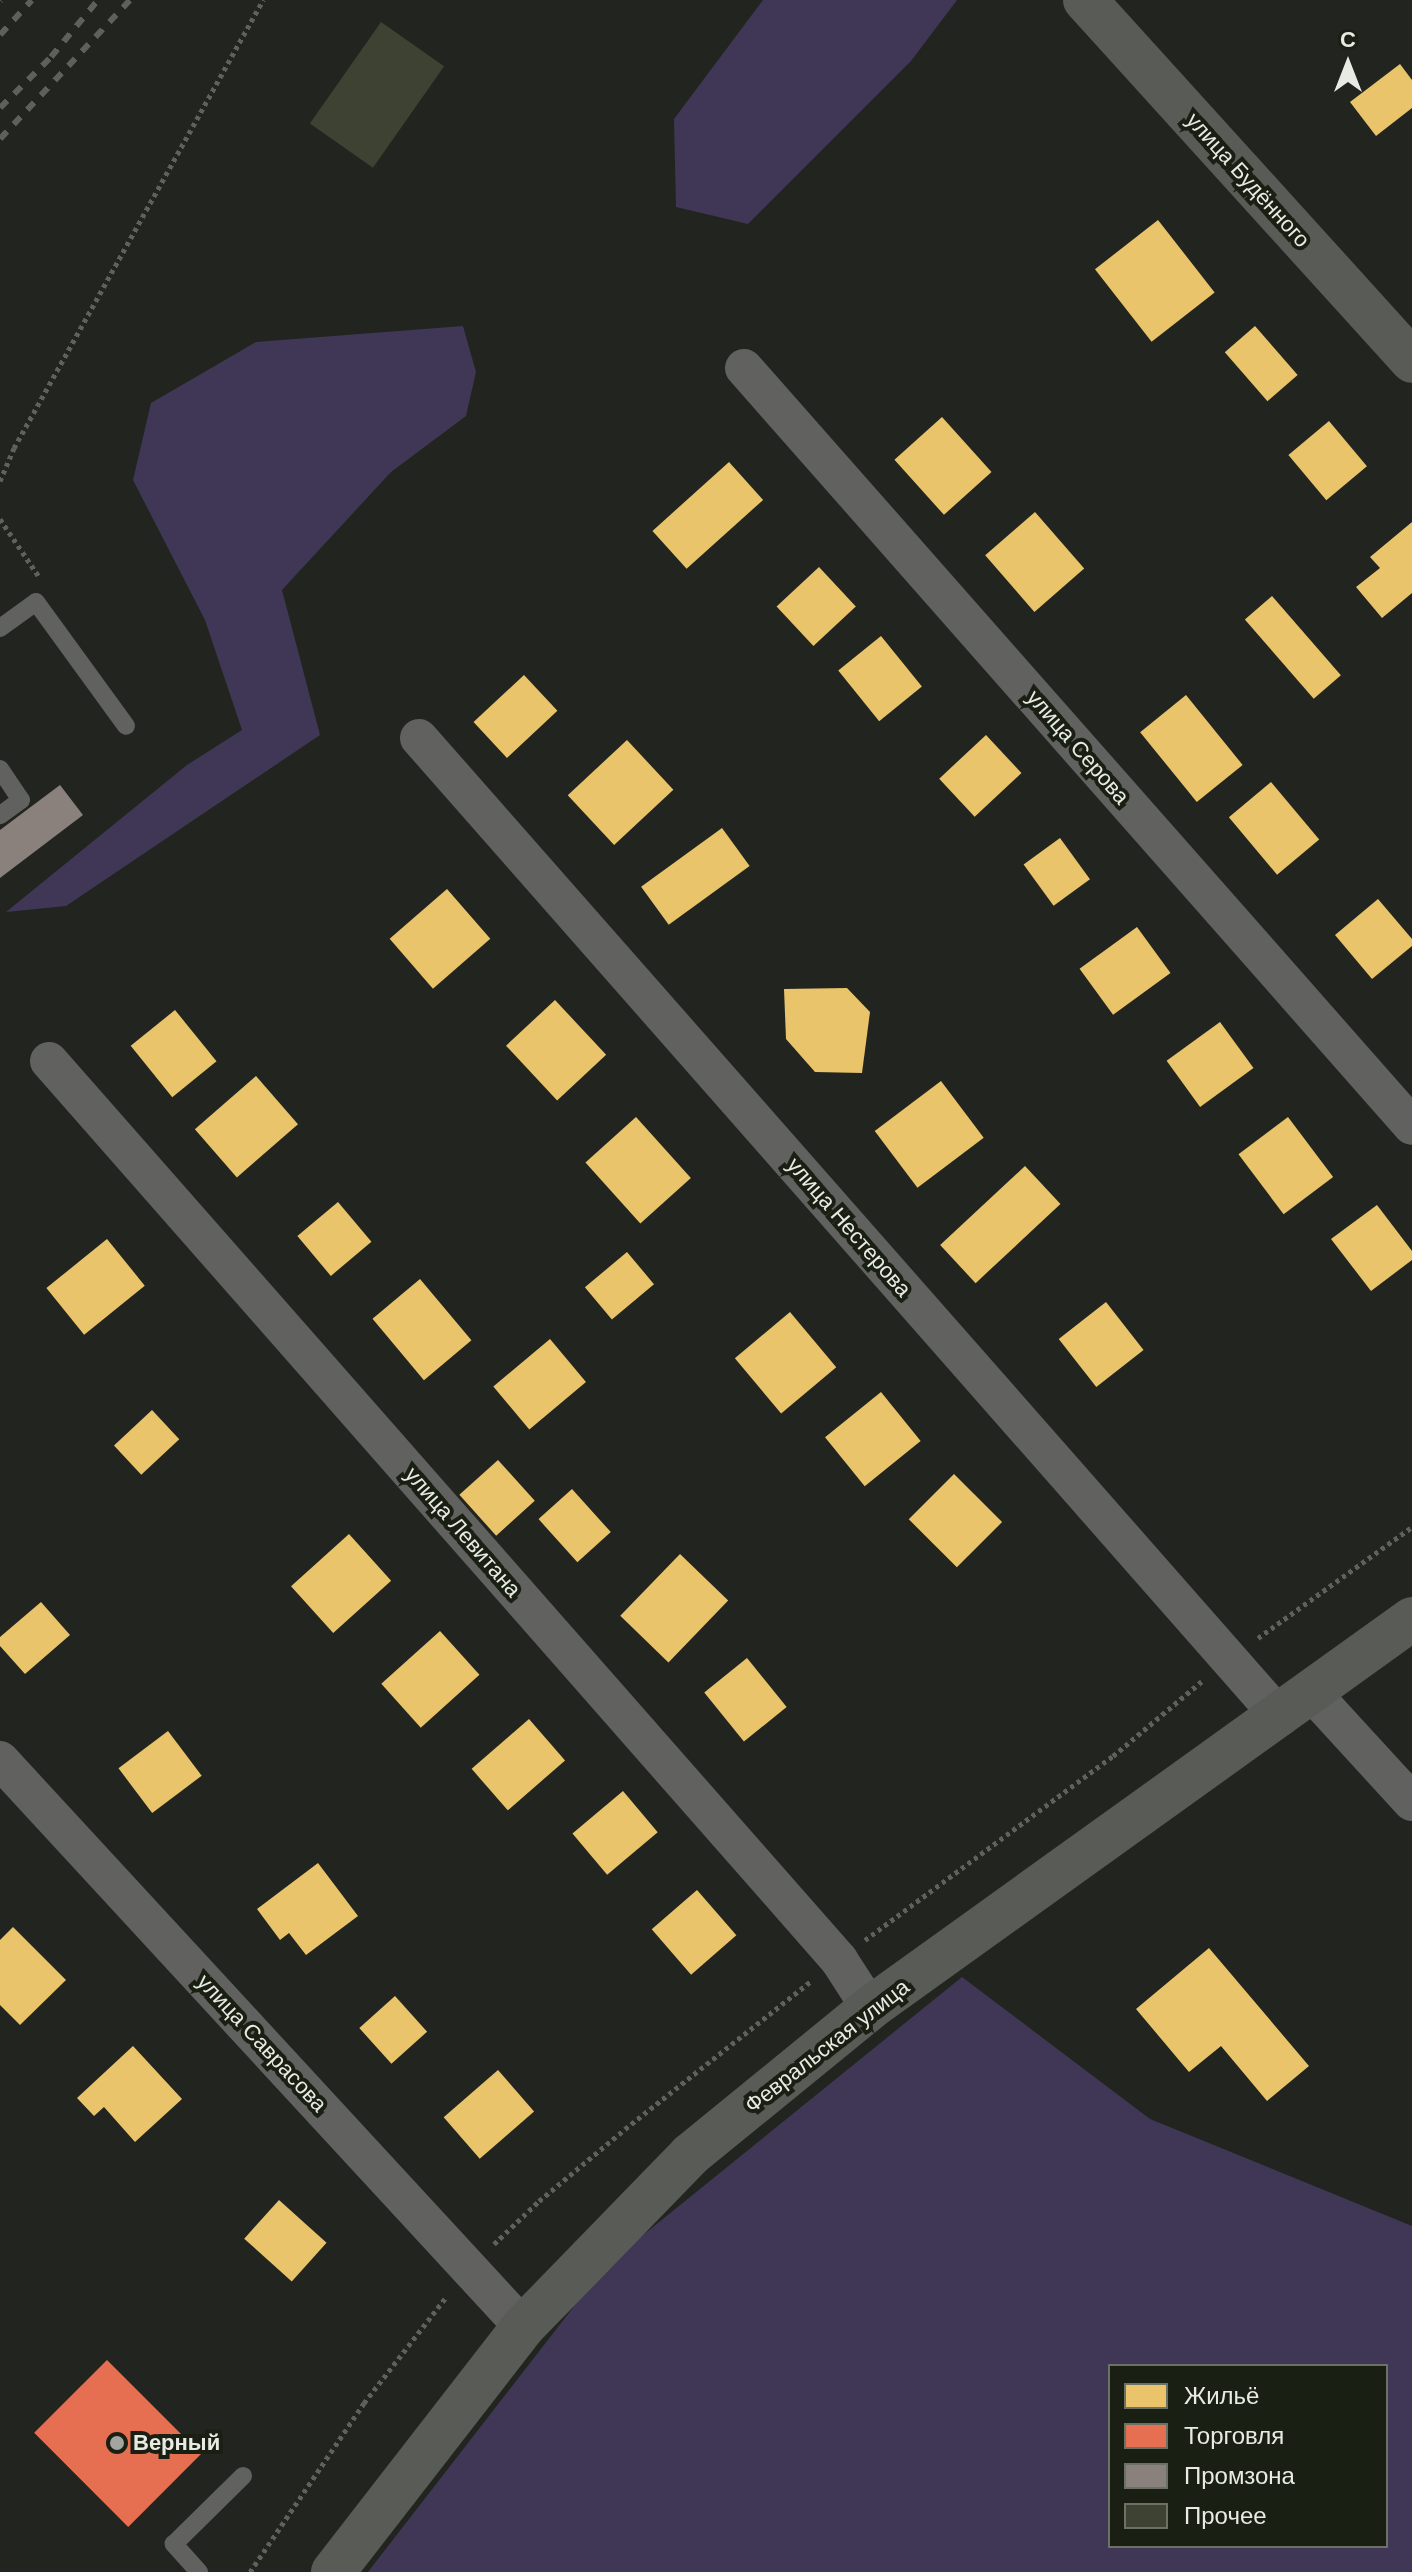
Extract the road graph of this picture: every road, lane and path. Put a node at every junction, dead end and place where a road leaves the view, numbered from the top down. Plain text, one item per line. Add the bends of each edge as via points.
1 (263, 0) edge
2 (1085, 0) edge
3 (1412, 361) edge
4 (744, 368) dead end
5 (0, 481) edge
6 (0, 519) edge
7 (36, 602) junction
8 (0, 628) edge
9 (126, 726) dead end
10 (419, 738) dead end
11 (0, 769) edge
12 (0, 815) edge
13 (49, 1061) dead end
14 (1412, 1126) edge
15 (1412, 1619) edge
16 (1296, 1705) junction
17 (0, 1760) edge
18 (1412, 1802) edge
19 (870, 2008) junction
20 (523, 2327) junction
21 (243, 2476) dead end
22 (199, 2572) edge
23 (333, 2572) edge

1 - 5 path
2 - 3 main road, улица Будённого
4 - 14 street, улица Серова
6 - 7 path via 42,582
7 - 8 lane
7 - 9 lane
10 - 16 street, улица Нестерова
11 - 12 lane via 21,800
13 - 19 street, улица Левитана via 839,1960
15 - 16 main road, Февральская улица
16 - 18 street, улица Нестерова
16 - 19 main road, Февральская улица
17 - 20 street, улица Саврасова
19 - 20 main road, Февральская улица via 690,2155
20 - 23 main road, Февральская улица
21 - 22 lane via 174,2544

